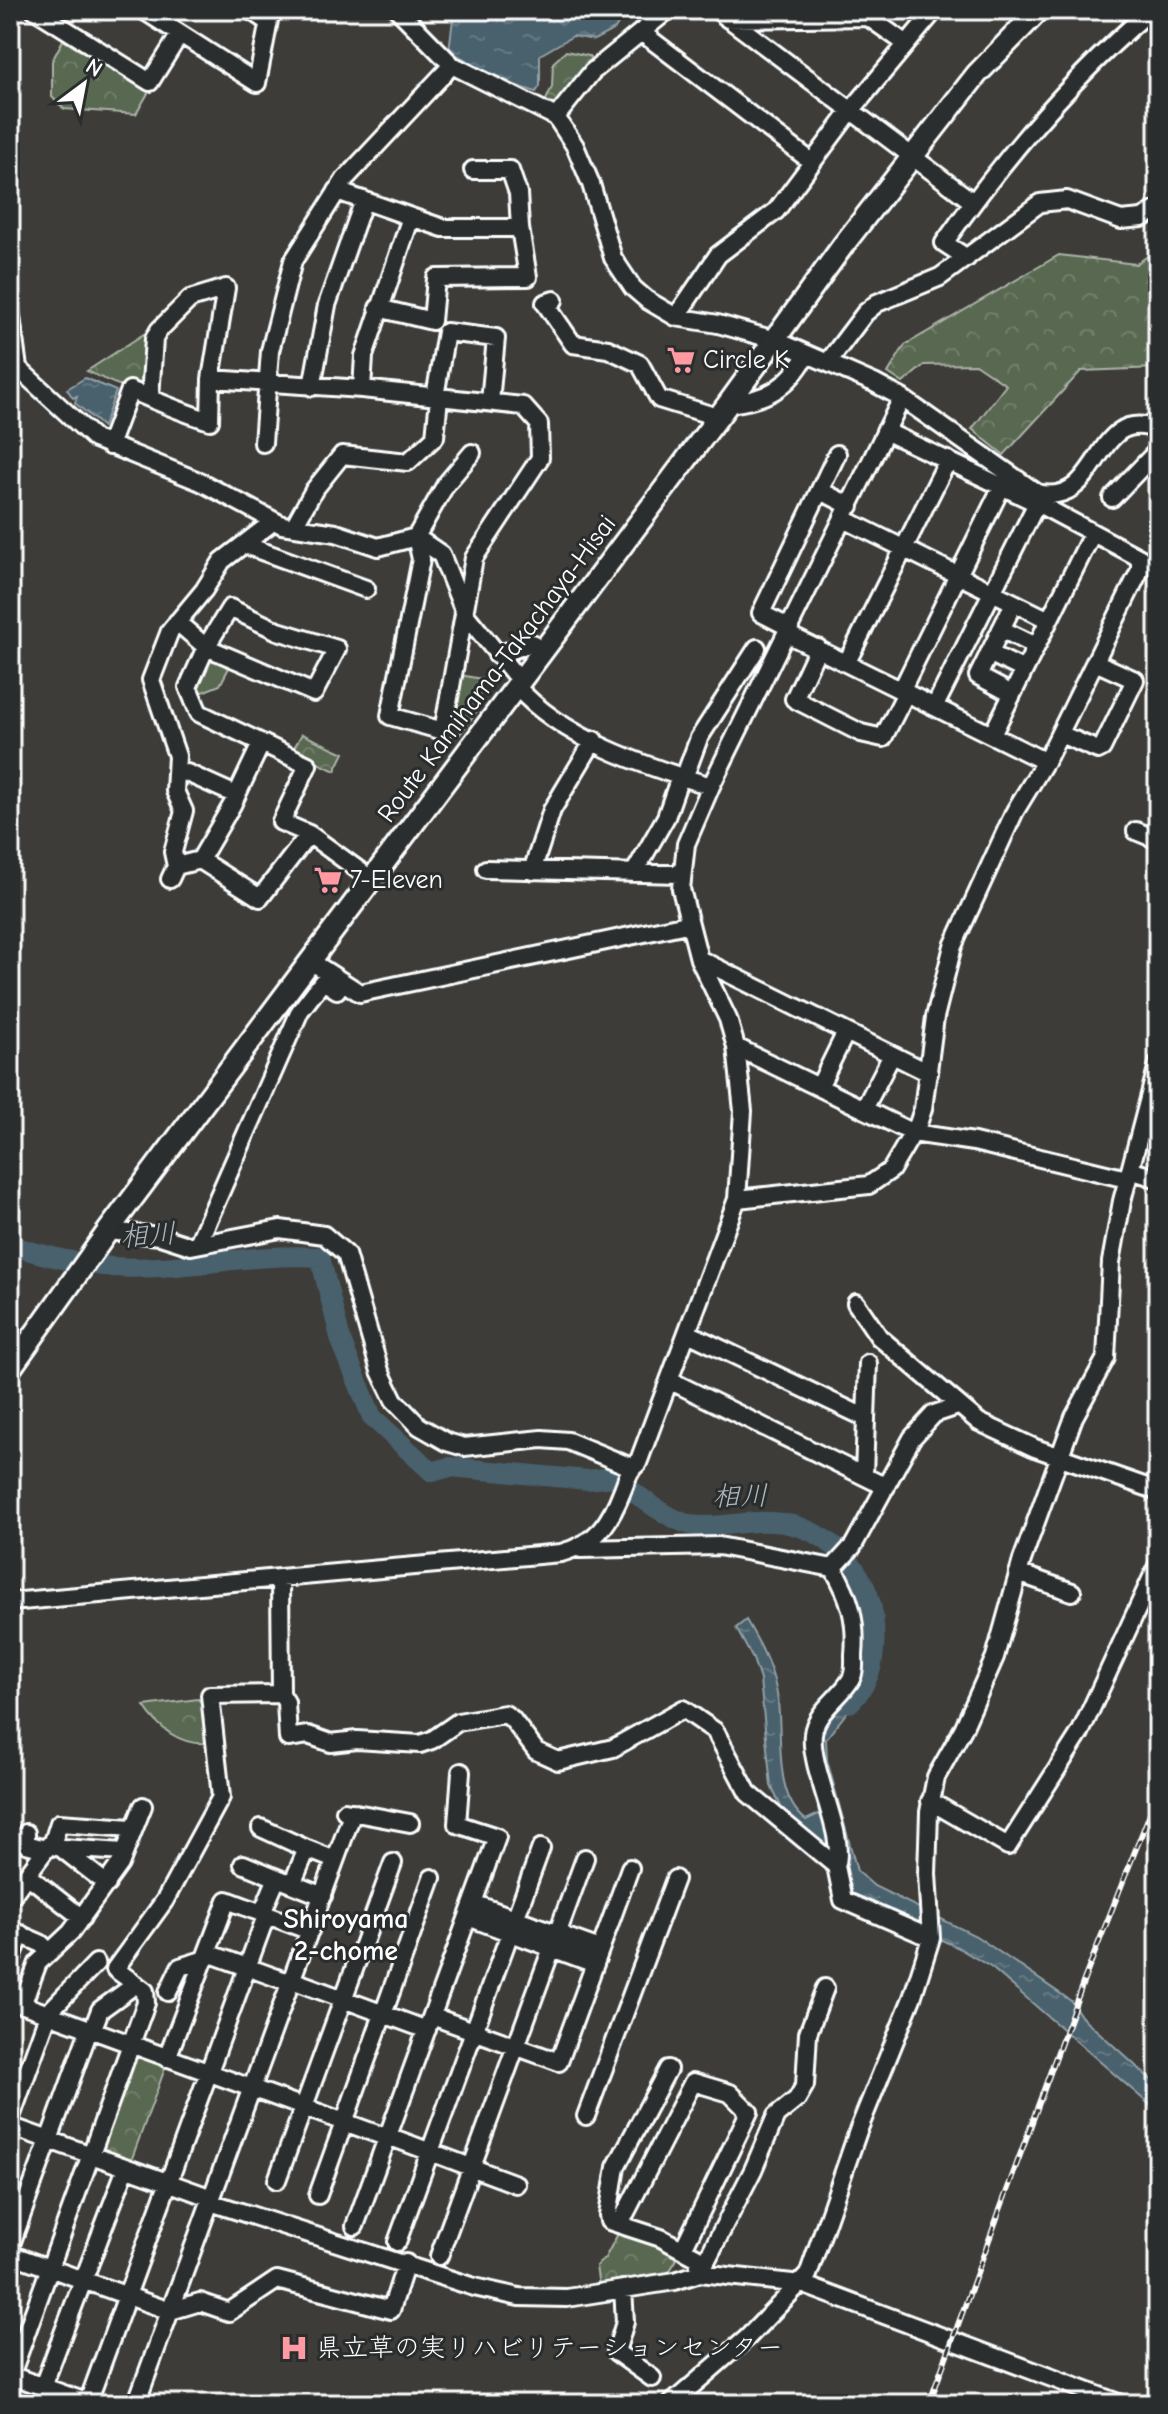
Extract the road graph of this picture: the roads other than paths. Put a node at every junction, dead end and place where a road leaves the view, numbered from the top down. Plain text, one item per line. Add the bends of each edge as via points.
1 (35, 10) edge
2 (143, 10) edge
3 (250, 10) edge
4 (398, 10) edge
5 (668, 10) edge
6 (935, 10) edge
7 (1039, 10) edge
8 (1151, 10) edge
9 (722, 14) edge
10 (269, 16) edge
11 (641, 32) junction
12 (180, 34) junction
13 (905, 43) junction
14 (452, 65) junction
15 (850, 112) junction
16 (556, 117) junction
17 (911, 158) junction
18 (812, 162) junction
19 (473, 170) dead end
20 (337, 191) junction
21 (364, 200) junction
22 (973, 202) junction
23 (1158, 209) edge
24 (411, 217) junction
25 (520, 228) junction
26 (967, 258) junction
27 (554, 300) dead end
28 (378, 308) junction
29 (10, 309) edge
30 (676, 317) junction
31 (775, 340) junction
32 (807, 354) junction
33 (828, 362) junction
34 (211, 379) junction
35 (266, 384) junction
36 (312, 387) junction
37 (362, 389) junction
38 (437, 397) junction
39 (150, 398) junction
40 (902, 398) junction
41 (490, 402) junction
42 (723, 410) junction
43 (1158, 430) edge
44 (885, 431) junction
45 (263, 443) dead end
46 (109, 446) junction
47 (1158, 450) edge
48 (472, 453) dead end
49 (837, 454) dead end
50 (948, 460) junction
51 (1002, 486) junction
52 (821, 491) junction
53 (1037, 498) junction
54 (1112, 498) dead end
55 (847, 513) junction
56 (274, 521) junction
57 (294, 526) junction
58 (1092, 534) junction
59 (416, 537) junction
60 (245, 545) junction
61 (903, 548) junction
62 (959, 576) junction
63 (366, 589) dead end
64 (993, 592) junction
65 (1014, 603) junction
66 (465, 614) junction
67 (1049, 620) junction
68 (177, 622) junction
69 (1001, 629) junction
70 (789, 631) junction
71 (532, 643) dead end
72 (1036, 646) junction
73 (206, 647) junction
74 (757, 648) dead end
75 (818, 648) junction
76 (989, 653) junction
77 (497, 655) junction
78 (847, 662) junction
79 (1095, 662) junction
80 (1024, 670) junction
81 (518, 683) junction
82 (904, 690) junction
83 (1012, 694) junction
84 (935, 706) junction
85 (1060, 734) junction
86 (992, 735) junction
87 (594, 740) junction
88 (261, 744) junction
89 (1044, 761) junction
90 (187, 773) dead end
91 (682, 778) junction
92 (711, 786) junction
93 (236, 795) junction
94 (1136, 831) dead end
95 (309, 834) junction
96 (1158, 840) edge
97 (200, 860) junction
98 (486, 869) dead end
99 (532, 871) junction
100 (634, 873) junction
101 (680, 874) junction
102 (372, 880) junction
103 (687, 924) junction
104 (699, 959) junction
105 (312, 962) junction
106 (360, 993) junction
107 (846, 1032) junction
108 (736, 1047) junction
109 (892, 1055) junction
110 (1158, 1064) edge
111 (929, 1073) junction
112 (819, 1087) junction
113 (1158, 1106) edge
114 (864, 1109) junction
115 (913, 1133) junction
116 (1132, 1174) junction
117 (1158, 1179) edge
118 (737, 1199) junction
119 (103, 1238) junction
120 (199, 1241) junction
121 (856, 1303) dead end
122 (688, 1333) junction
123 (868, 1363) dead end
124 (10, 1369) edge
125 (669, 1380) junction
126 (958, 1406) junction
127 (864, 1417) junction
128 (1061, 1457) junction
129 (630, 1470) junction
130 (864, 1475) junction
131 (886, 1487) junction
132 (1158, 1491) edge
133 (574, 1549) junction
134 (1158, 1564) edge
135 (833, 1568) junction
136 (1018, 1573) junction
137 (280, 1578) junction
138 (1072, 1592) dead end
139 (10, 1602) edge
140 (281, 1694) junction
141 (461, 1772) dead end
142 (930, 1801) junction
143 (143, 1806) dead end
144 (410, 1823) dead end
145 (132, 1828) junction
146 (261, 1828) dead end
147 (26, 1833) dead end
148 (53, 1847) junction
149 (541, 1848) dead end
150 (307, 1849) junction
151 (124, 1852) junction
152 (585, 1858) dead end
153 (335, 1860) junction
154 (393, 1863) dead end
155 (243, 1864) dead end
156 (836, 1866) junction
157 (630, 1868) dead end
158 (27, 1875) junction
159 (432, 1878) dead end
160 (675, 1879) dead end
161 (285, 1881) junction
162 (107, 1884) junction
163 (323, 1896) junction
164 (10, 1898) edge
165 (470, 1910) junction
166 (264, 1914) junction
167 (82, 1918) junction
168 (513, 1926) junction
169 (310, 1931) junction
170 (16, 1932) edge
171 (931, 1938) junction
172 (555, 1941) junction
173 (50, 1952) junction
174 (207, 1956) junction
175 (598, 1957) junction
176 (10, 1963) edge
177 (96, 1963) dead end
178 (246, 1967) junction
179 (292, 1981) junction
180 (141, 1987) junction
181 (825, 1988) dead end
182 (168, 1992) junction
183 (342, 1999) junction
184 (14, 2005) edge
185 (188, 2009) junction
186 (48, 2014) junction
187 (384, 2014) junction
188 (430, 2023) junction
189 (91, 2030) junction
190 (474, 2031) junction
191 (131, 2045) junction
192 (516, 2047) junction
193 (167, 2058) junction
194 (668, 2069) dead end
195 (208, 2073) junction
196 (251, 2089) junction
197 (303, 2108) junction
198 (586, 2116) dead end
199 (10, 2120) edge
200 (345, 2123) junction
201 (10, 2126) edge
202 (388, 2137) junction
203 (49, 2140) junction
204 (430, 2151) junction
205 (90, 2155) junction
206 (472, 2167) junction
207 (126, 2168) junction
208 (277, 2180) dead end
209 (167, 2182) junction
210 (516, 2184) dead end
211 (318, 2195) dead end
212 (211, 2200) junction
213 (620, 2224) junction
214 (355, 2226) dead end
215 (397, 2242) dead end
216 (10, 2247) edge
217 (683, 2249) junction
218 (10, 2254) edge
219 (439, 2256) dead end
220 (406, 2263) junction
221 (49, 2268) junction
222 (700, 2273) junction
223 (84, 2280) junction
224 (802, 2284) junction
225 (623, 2289) junction
226 (126, 2295) junction
227 (170, 2311) junction
228 (10, 2375) edge
229 (652, 2378) dead end
230 (43, 2386) junction
231 (674, 2396) edge
232 (1082, 2397) edge
233 (90, 2403) edge
234 (136, 2404) edge
235 (1121, 2404) edge

1 - 12 street via 150,82
2 - 12 street
3 - 10 street
4 - 14 street
5 - 11 street
6 - 13 street
7 - 17 main road, Route Kamihama-Takachaya-Hisai via 977,74
8 - 22 street via 1060,98
9 - 13 street via 868,17
9 - 15 street
10 - 12 street via 257,83
11 - 16 street via 592,72
11 - 18 street
13 - 15 street
14 - 16 street
14 - 20 street
15 - 17 street
15 - 18 street
16 - 30 street via 591,184 613,258 633,288
17 - 22 street
17 - 31 main road, Route Kamihama-Takachaya-Hisai
18 - 30 street via 768,220 718,255
19 - 25 street via 510,170
20 - 21 street
20 - 35 street via 293,261
21 - 24 street
21 - 36 street via 327,305
22 - 26 street via 944,243
23 - 26 street via 1142,218 1121,220 1067,200 1048,200
24 - 25 street via 443,228
24 - 28 street
25 - 28 street via 528,277 436,278 432,321
26 - 33 street via 926,284 877,303
27 - 42 street via 545,303 548,311 573,344 608,349 640,364 659,399
28 - 37 street via 364,356
29 - 46 street via 15,356 23,376 89,435
30 - 31 street
31 - 32 street
31 - 42 main road, Route Kamihama-Takachaya-Hisai
32 - 33 street
32 - 42 street via 778,391
33 - 40 street
34 - 35 street
34 - 39 street via 210,421
34 - 39 street via 226,288 190,299 159,330
35 - 36 street
35 - 45 street
36 - 37 street
37 - 38 street
38 - 41 street
38 - 41 street via 446,332 496,338
38 - 57 street via 435,437 417,454 408,462 342,455
39 - 46 street via 130,390
40 - 44 street
40 - 53 street
41 - 66 street via 523,406 539,424 540,458 474,558
42 - 81 main road, Route Kamihama-Takachaya-Hisai
43 - 53 street via 1127,427 1111,439 1070,492
44 - 50 street
44 - 55 street
46 - 56 street via 201,482
47 - 54 street
48 - 59 street via 446,484
49 - 52 street
50 - 51 street
50 - 61 street
51 - 53 street
51 - 62 street
52 - 55 street
52 - 70 street via 760,616
53 - 58 street
53 - 64 street
55 - 61 street
55 - 70 street
56 - 57 street
56 - 60 street
57 - 59 street via 378,547
58 - 67 street
58 - 79 street via 1140,558 1135,581
59 - 66 street via 441,554
59 - 66 street via 421,559 390,716 443,731
60 - 63 street
60 - 68 street via 222,561
61 - 62 street
61 - 78 street
62 - 64 street
62 - 82 street
64 - 65 street
64 - 84 street
65 - 67 street
65 - 69 street
66 - 77 street
67 - 72 street
68 - 73 street
68 - 97 street via 151,680 177,756 175,791 184,820 173,852 173,872
69 - 72 street
69 - 76 street
70 - 75 street
70 - 92 street
71 - 77 street
72 - 80 street
73 - 73 street via 230,608 278,631 337,649 314,693
73 - 88 street via 188,687 199,713
74 - 91 street via 699,738
75 - 78 street
75 - 82 street via 794,699 861,733 883,738
76 - 80 street
76 - 83 street via 978,676
77 - 81 street
78 - 82 street
79 - 85 street
79 - 85 street via 1135,680 1102,748
80 - 83 street
81 - 87 street via 543,713
81 - 102 main road, Route Kamihama-Takachaya-Hisai
82 - 84 street
83 - 86 street
84 - 86 street
85 - 89 street
86 - 89 street
87 - 91 street
87 - 99 street via 552,810
88 - 93 street
88 - 95 street via 308,765 281,822
89 - 111 street via 953,946 935,1017
90 - 93 street
91 - 92 street
91 - 100 street
92 - 101 street via 686,844
93 - 97 street
94 - 96 street
95 - 97 street via 260,898
95 - 102 street
98 - 99 street
99 - 100 street
100 - 101 street
101 - 103 street
102 - 105 main road, Route Kamihama-Takachaya-Hisai
103 - 104 street
103 - 106 street
104 - 107 street
104 - 108 street
105 - 106 street
105 - 119 main road, Route Kamihama-Takachaya-Hisai
106 - 120 street via 356,1000 323,981 300,1011
107 - 109 street
107 - 112 street
108 - 112 street
108 - 118 street via 743,1111
109 - 111 street
109 - 114 street
110 - 116 street
111 - 115 street
112 - 114 street
113 - 116 street
114 - 115 street
115 - 116 street
115 - 118 street via 891,1170 869,1185
116 - 117 street
116 - 128 street via 1108,1282 1106,1358 1074,1417
118 - 122 street
119 - 120 street via 160,1236 191,1246
119 - 124 main road, Route Kamihama-Takachaya-Hisai
120 - 129 street via 280,1229 324,1235 346,1254 380,1371 394,1400 419,1426 464,1447 568,1441
121 - 126 street via 879,1337
122 - 125 street
122 - 127 street
123 - 127 street
125 - 129 street via 638,1463
125 - 130 street
126 - 128 street via 997,1432
126 - 131 street via 926,1421
127 - 130 street
128 - 132 street
128 - 136 street
129 - 133 street via 603,1530
130 - 131 street
131 - 135 street via 853,1546
133 - 135 street via 719,1546
133 - 137 street
134 - 142 street via 1080,1733 1008,1846
135 - 156 street via 849,1595 856,1624 852,1678 813,1730 812,1747 835,1838
136 - 138 street
136 - 142 street via 995,1657 936,1777
137 - 139 street
137 - 140 street
140 - 156 street via 288,1738 420,1744 458,1722 505,1714 536,1751 558,1761 613,1748 683,1709 715,1731 748,1793
140 - 180 street via 210,1695 221,1797 165,1900 115,1969
141 - 165 street via 457,1824 497,1837
142 - 171 street
143 - 145 street
144 - 153 street via 348,1811
145 - 148 street via 59,1823
145 - 151 street
146 - 150 street
147 - 148 street via 26,1844
148 - 151 street
148 - 158 street
148 - 162 street
149 - 168 street
150 - 153 street
150 - 161 street
151 - 162 street
152 - 172 street
153 - 163 street
154 - 183 street
155 - 161 street
156 - 171 street via 843,1900
157 - 175 street
158 - 164 street
158 - 167 street
159 - 187 street
160 - 198 street
161 - 163 street
161 - 166 street
162 - 167 street
163 - 169 street
165 - 168 street
165 - 188 street
166 - 169 street
166 - 174 street via 227,1900
166 - 178 street
167 - 173 street
168 - 172 street
168 - 190 street
169 - 179 street
170 - 173 street
170 - 176 street
171 - 224 street
172 - 175 street
172 - 192 street
173 - 184 street
174 - 178 street
174 - 182 street via 180,1967
174 - 185 street
175 - 192 street via 559,2062
177 - 186 street
178 - 179 street
178 - 195 street
179 - 183 street
179 - 196 street
180 - 182 street
180 - 189 street via 100,2010
180 - 191 street via 146,2003
181 - 222 street via 808,2033 805,2085 776,2116
182 - 185 street via 172,2003
183 - 187 street
183 - 197 street
184 - 186 street
185 - 193 street
186 - 189 street
186 - 199 street
187 - 188 street
187 - 200 street
188 - 190 street
188 - 202 street
189 - 191 street
189 - 203 street
190 - 192 street
190 - 204 street
191 - 193 street
191 - 205 street
192 - 206 street
193 - 195 street
194 - 213 street via 614,2172 608,2215 609,2221
195 - 196 street
195 - 209 street
196 - 197 street
196 - 212 street
197 - 200 street
197 - 208 street
200 - 202 street
200 - 211 street
201 - 203 street
202 - 204 street
202 - 214 street
203 - 205 street
203 - 216 street
204 - 206 street
204 - 215 street
205 - 207 street
205 - 221 street
206 - 210 street
206 - 219 street
207 - 209 street
207 - 223 street
209 - 212 street
209 - 226 street
212 - 220 street
212 - 227 street
213 - 217 street
213 - 217 street via 693,2082 730,2093 749,2112
217 - 222 street via 698,2258
218 - 221 street
220 - 225 street via 519,2297 567,2298
220 - 227 street via 391,2310 277,2280 229,2312 200,2302
221 - 223 street
221 - 228 street
222 - 224 street
222 - 225 street
223 - 226 street
223 - 230 street
224 - 231 street via 747,2338
224 - 232 street
225 - 229 street via 625,2322 616,2352
226 - 227 street
226 - 233 street
227 - 234 street
228 - 230 street
230 - 233 street
232 - 235 street

